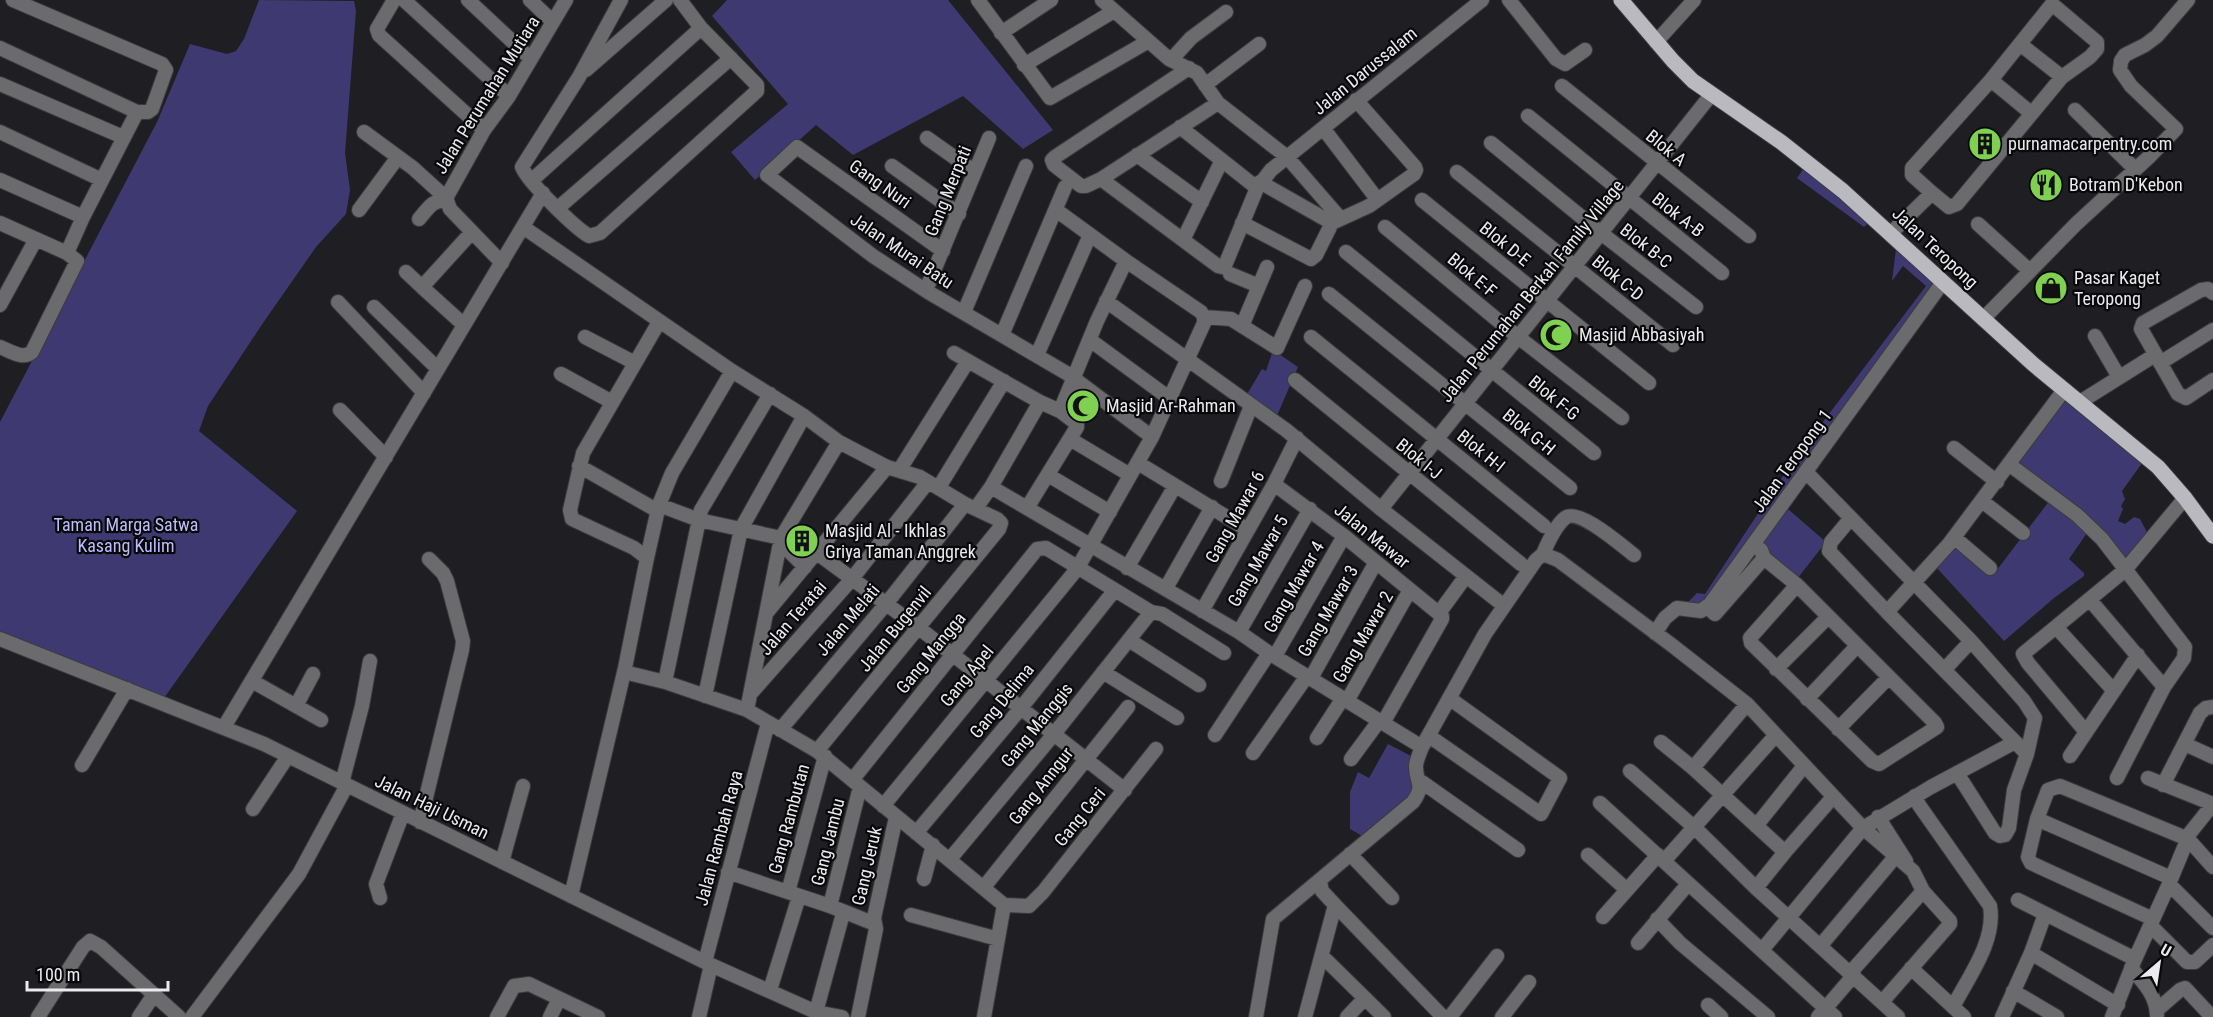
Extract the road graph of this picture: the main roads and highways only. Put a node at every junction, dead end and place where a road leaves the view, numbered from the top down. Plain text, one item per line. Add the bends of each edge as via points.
1 (1621, 0) edge
2 (2213, 536) edge

1 - 2 main road, Jalan Teropong via 1693,81 1790,148 1891,233 2064,390 2158,467

